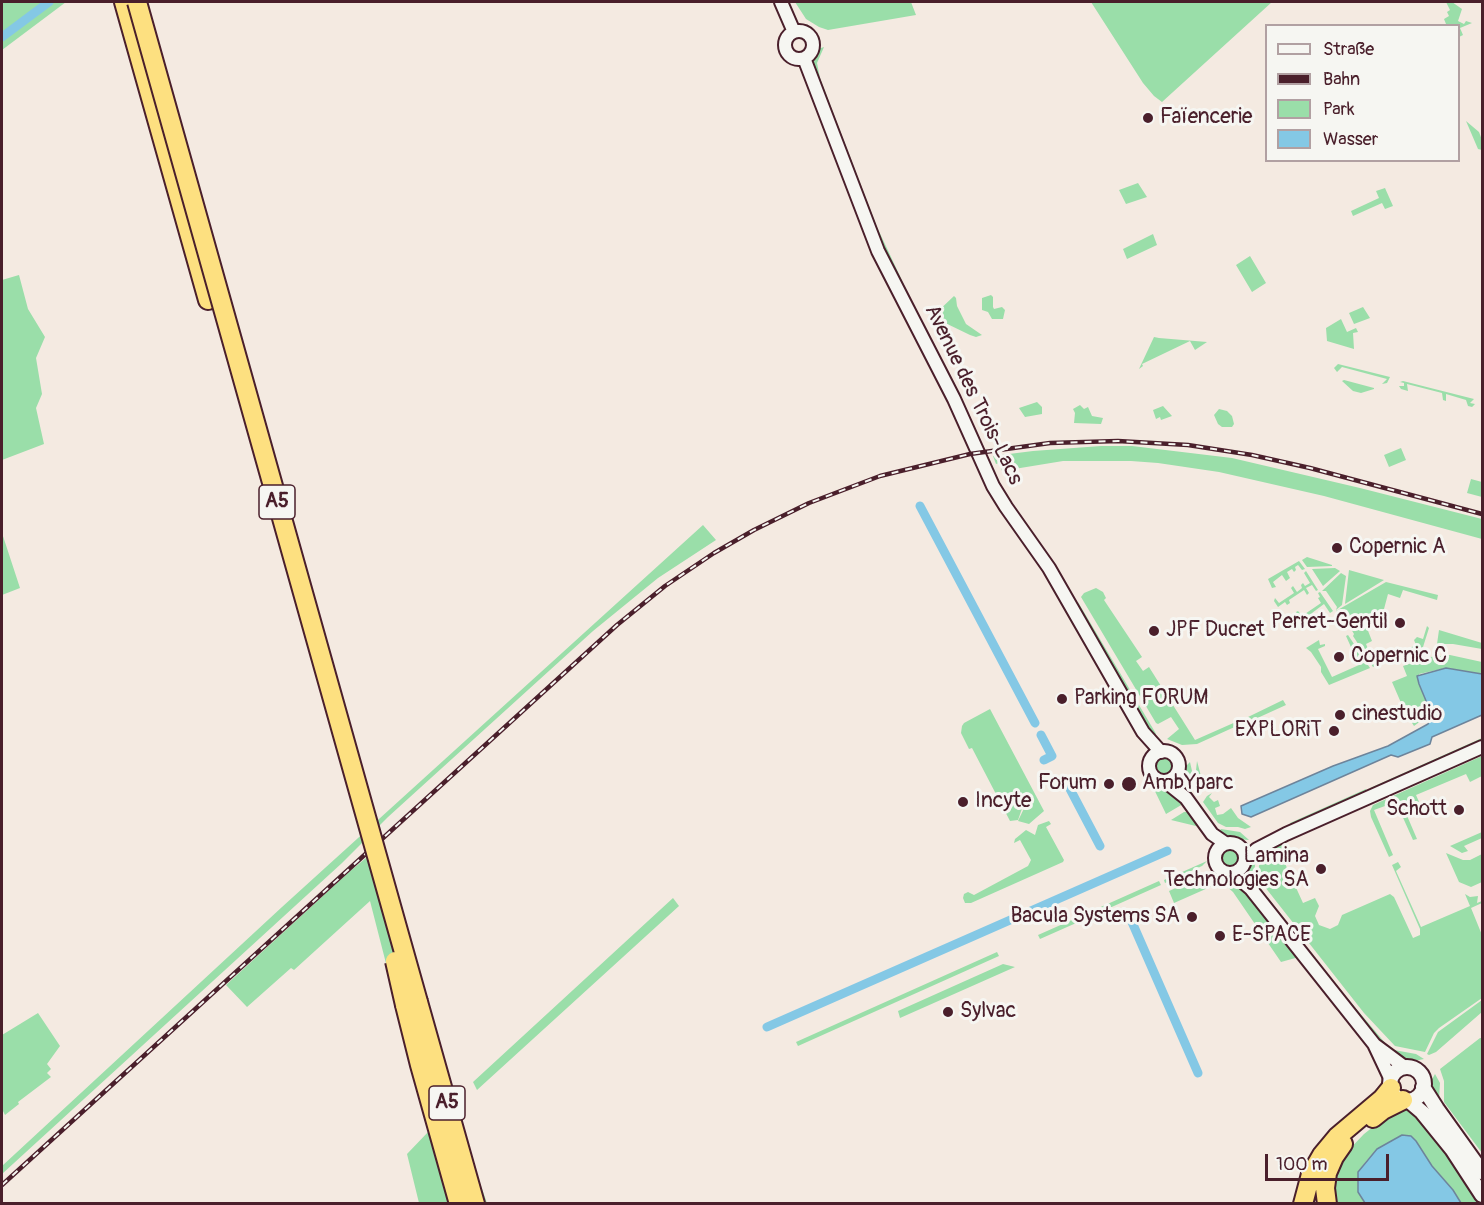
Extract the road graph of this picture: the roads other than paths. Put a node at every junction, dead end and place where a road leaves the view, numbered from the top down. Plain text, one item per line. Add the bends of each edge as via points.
1 (124, 2) edge
2 (137, 2) edge
3 (781, 2) edge
4 (794, 32) junction
5 (804, 58) junction
6 (1143, 732) junction
7 (1482, 747) edge
8 (1161, 752) junction
9 (1151, 760) junction
10 (1178, 773) junction
11 (1166, 782) junction
12 (1186, 798) junction
13 (1212, 834) junction
14 (1286, 834) junction
15 (1230, 843) junction
16 (1215, 854) junction
17 (1240, 866) junction
18 (1374, 1044) junction
19 (1406, 1068) junction
20 (1424, 1086) junction
21 (1398, 1092) junction
22 (1482, 1172) edge
23 (1482, 1195) edge
24 (458, 1201) edge
25 (475, 1203) edge
26 (1303, 1203) edge
27 (1327, 1203) edge

1 - 24 highway, A5, bridge via 372,880
2 - 25 highway, A5, bridge
3 - 4 street
4 - 5 street via 788,37 786,48 793,57
4 - 5 street via 806,32 812,38 813,48
5 - 6 street, Avenue des Trois-Lacs via 878,251 954,399 990,480 1045,562
6 - 8 street, Avenue des Trois-Lacs
6 - 9 street, Avenue des Trois-Lacs
7 - 14 street
8 - 9 street
8 - 10 street via 1176,757
9 - 11 street via 1152,775
10 - 11 street
10 - 12 street
11 - 12 street
12 - 13 street
13 - 15 street
13 - 16 street
14 - 15 street
14 - 17 street via 1257,849
15 - 16 street via 1219,847
15 - 17 street via 1244,852
16 - 17 street via 1219,869 1227,873
17 - 18 street via 1251,889
18 - 19 street
18 - 21 street
19 - 20 main road via 1420,1074
19 - 21 main road via 1398,1070
20 - 21 main road via 1420,1094
20 - 22 main road
21 - 23 main road via 1422,1112
21 - 26 highway via 1382,1099 1337,1137 1311,1174
21 - 27 highway via 1337,1152 1326,1180

